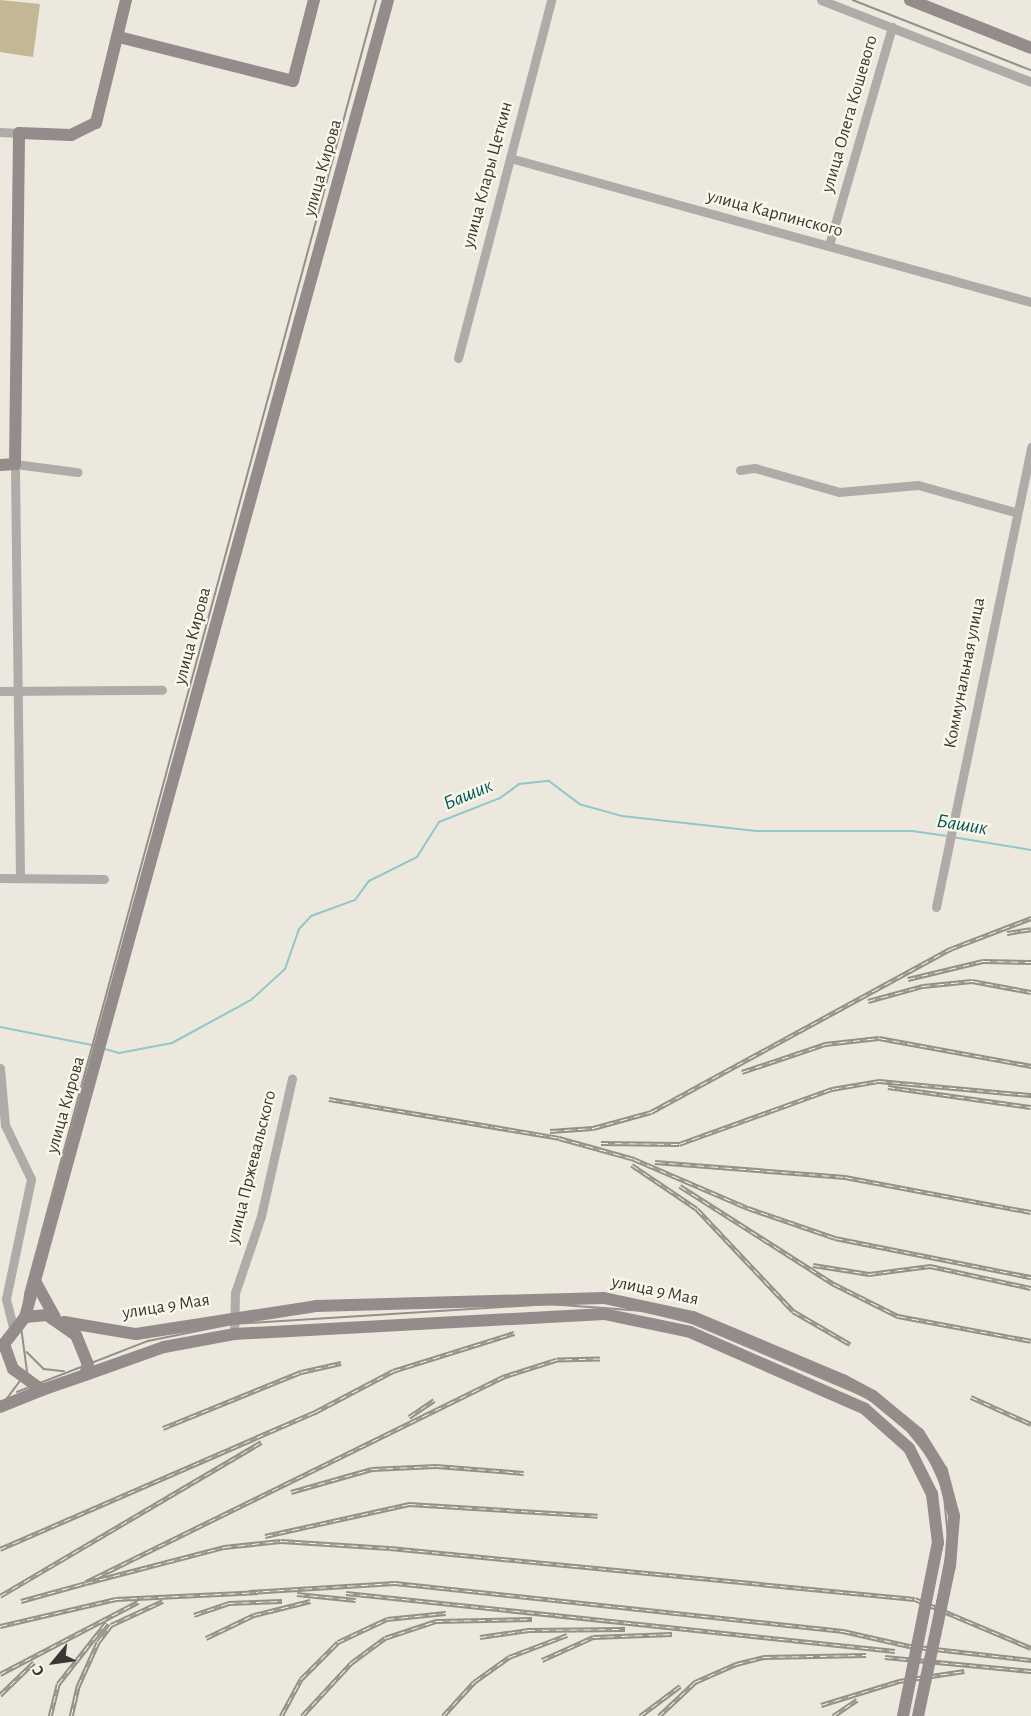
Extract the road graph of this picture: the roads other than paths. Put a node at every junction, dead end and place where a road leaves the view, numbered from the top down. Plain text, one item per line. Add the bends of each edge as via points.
1 (126, 0) edge
2 (314, 0) edge
3 (388, 0) edge
4 (551, 0) edge
5 (821, 0) edge
6 (910, 0) edge
7 (892, 27) junction
8 (119, 37) junction
9 (1031, 48) edge
10 (1031, 82) edge
11 (0, 132) edge
12 (19, 133) junction
13 (510, 158) junction
14 (829, 245) junction
15 (1031, 302) edge
16 (458, 358) dead end
17 (1031, 447) edge
18 (15, 464) junction
19 (0, 465) edge
20 (740, 470) dead end
21 (77, 472) dead end
22 (1015, 512) junction
23 (162, 690) dead end
24 (0, 691) edge
25 (18, 691) junction
26 (0, 878) edge
27 (20, 878) junction
28 (104, 879) dead end
29 (936, 907) dead end
30 (0, 1068) edge
31 (292, 1078) dead end
32 (0, 1269) edge
33 (9, 1274) junction
34 (36, 1283) junction
35 (233, 1314) junction
36 (25, 1317) junction
37 (60, 1319) junction
38 (13, 1327) junction
39 (234, 1334) junction
40 (2, 1355) edge
41 (85, 1375) junction
42 (42, 1390) junction
43 (0, 1407) edge
44 (903, 1716) edge
45 (918, 1716) edge

1 - 8 main road
2 - 8 main road via 293,81
3 - 34 main road, улица Кирова
4 - 13 street, улица Клары Цеткин
5 - 7 street
6 - 9 main road
7 - 10 street
7 - 14 street, улица Олега Кошевого
8 - 12 main road via 104,108 92,127 65,136
11 - 12 street
12 - 18 main road
13 - 14 street, улица Карпинского
13 - 16 street, улица Клары Цеткин
14 - 15 street, улица Карпинского
17 - 22 street, Коммунальная улица
18 - 19 main road
18 - 21 street
18 - 25 street
20 - 22 street via 755,468 839,492 918,485
22 - 29 street, Коммунальная улица
23 - 25 street
24 - 25 street
25 - 27 street
26 - 27 street
27 - 28 street
30 - 33 street via 5,1125 31,1179
31 - 35 street, улица Пржевальского
32 - 33 street
33 - 38 street via 6,1306
34 - 36 main road, улица Кирова
34 - 37 main road
35 - 37 main road, улица 9 Мая via 136,1334
35 - 39 street, улица Пржевальского
35 - 45 main road, улица 9 Мая, bridge via 564,1297 645,1304 703,1320 873,1396 919,1434 942,1472 954,1516 950,1566
36 - 37 main road
36 - 38 main road
37 - 41 main road via 86,1350
38 - 40 main road
39 - 41 main road, улица 9 Мая via 165,1347
39 - 44 main road, улица 9 Мая, bridge via 565,1315 642,1319 690,1332 865,1409 909,1448 932,1494 939,1543
40 - 42 main road via 20,1376
41 - 42 main road
42 - 43 main road

